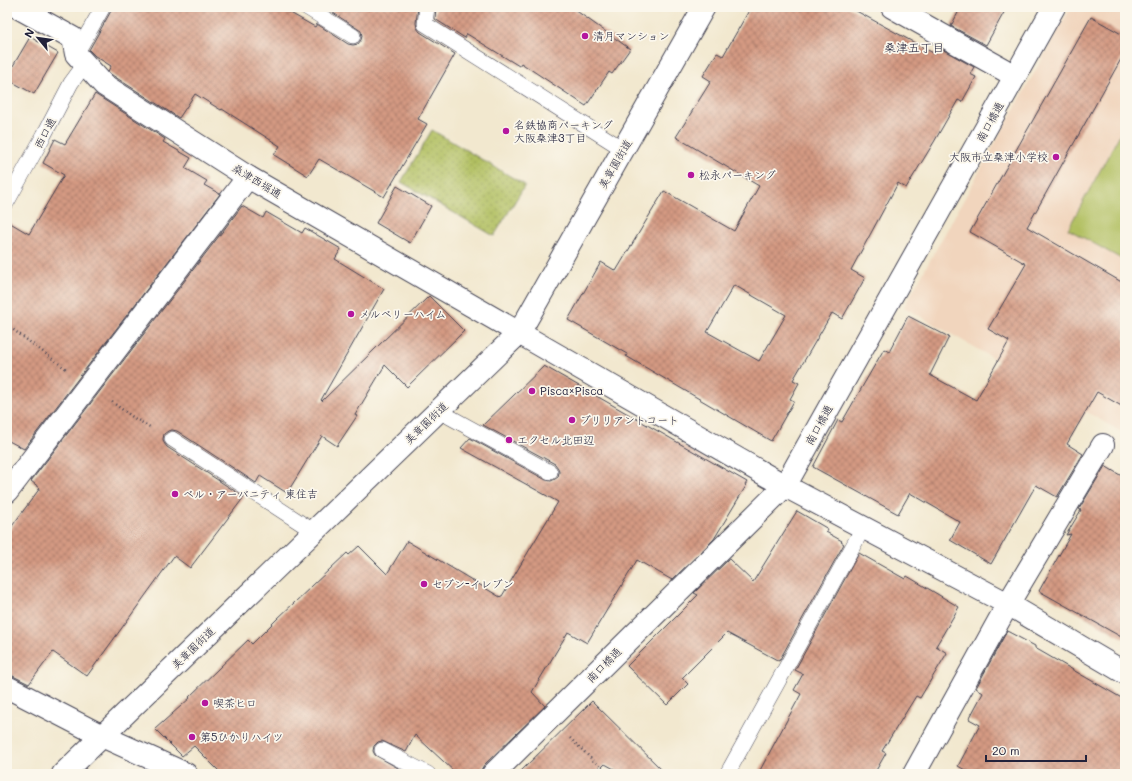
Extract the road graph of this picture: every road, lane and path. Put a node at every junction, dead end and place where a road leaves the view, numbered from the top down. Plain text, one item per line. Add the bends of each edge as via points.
1 (16, 7) edge
2 (103, 7) edge
3 (306, 7) edge
4 (427, 7) edge
5 (704, 7) edge
6 (892, 7) edge
7 (1054, 7) edge
8 (353, 36) dead end
9 (80, 59) junction
10 (1015, 76) junction
11 (623, 149) junction
12 (248, 176) junction
13 (7, 202) edge
14 (7, 326) edge
15 (519, 333) junction
16 (88, 386) junction
17 (439, 411) junction
18 (172, 439) joint
19 (1103, 445) dead end
20 (550, 472) dead end
21 (785, 486) junction
22 (7, 492) edge
23 (864, 528) junction
24 (313, 531) junction
25 (1008, 604) junction
26 (1125, 673) edge
27 (7, 687) edge
28 (550, 718) junction
29 (102, 736) junction
30 (382, 750) dead end
31 (63, 774) edge
32 (186, 774) edge
33 (428, 774) edge
34 (494, 774) edge
35 (607, 774) edge
36 (727, 774) edge
37 (914, 774) edge

1 - 9 street, 桑津西堀通 via 73,38
2 - 9 lane, 西口通
3 - 8 lane
4 - 11 lane via 425,24
5 - 11 street, 美章園街道
6 - 10 street
7 - 10 street, 南口橋通
9 - 12 street, 桑津西堀通 via 104,85
9 - 13 lane, 西口通 via 71,83
10 - 21 street, 南口橋通
11 - 15 street, 美章園街道
12 - 15 street, 桑津西堀通
12 - 16 street
14 - 16 path
15 - 17 street, 美章園街道
15 - 21 street, 桑津西堀通
16 - 18 path via 134,418
16 - 22 street
17 - 20 lane
17 - 24 street, 美章園街道
18 - 24 lane
19 - 25 street
21 - 23 street, 桑津西堀通
21 - 28 street, 南口橋通
23 - 25 street, 桑津西堀通
23 - 36 lane
24 - 29 street, 美章園街道
25 - 26 street, 桑津西堀通
25 - 37 street
27 - 29 street
28 - 34 street, 南口橋通
28 - 35 path
29 - 31 street, 美章園街道
29 - 32 street
30 - 33 lane

